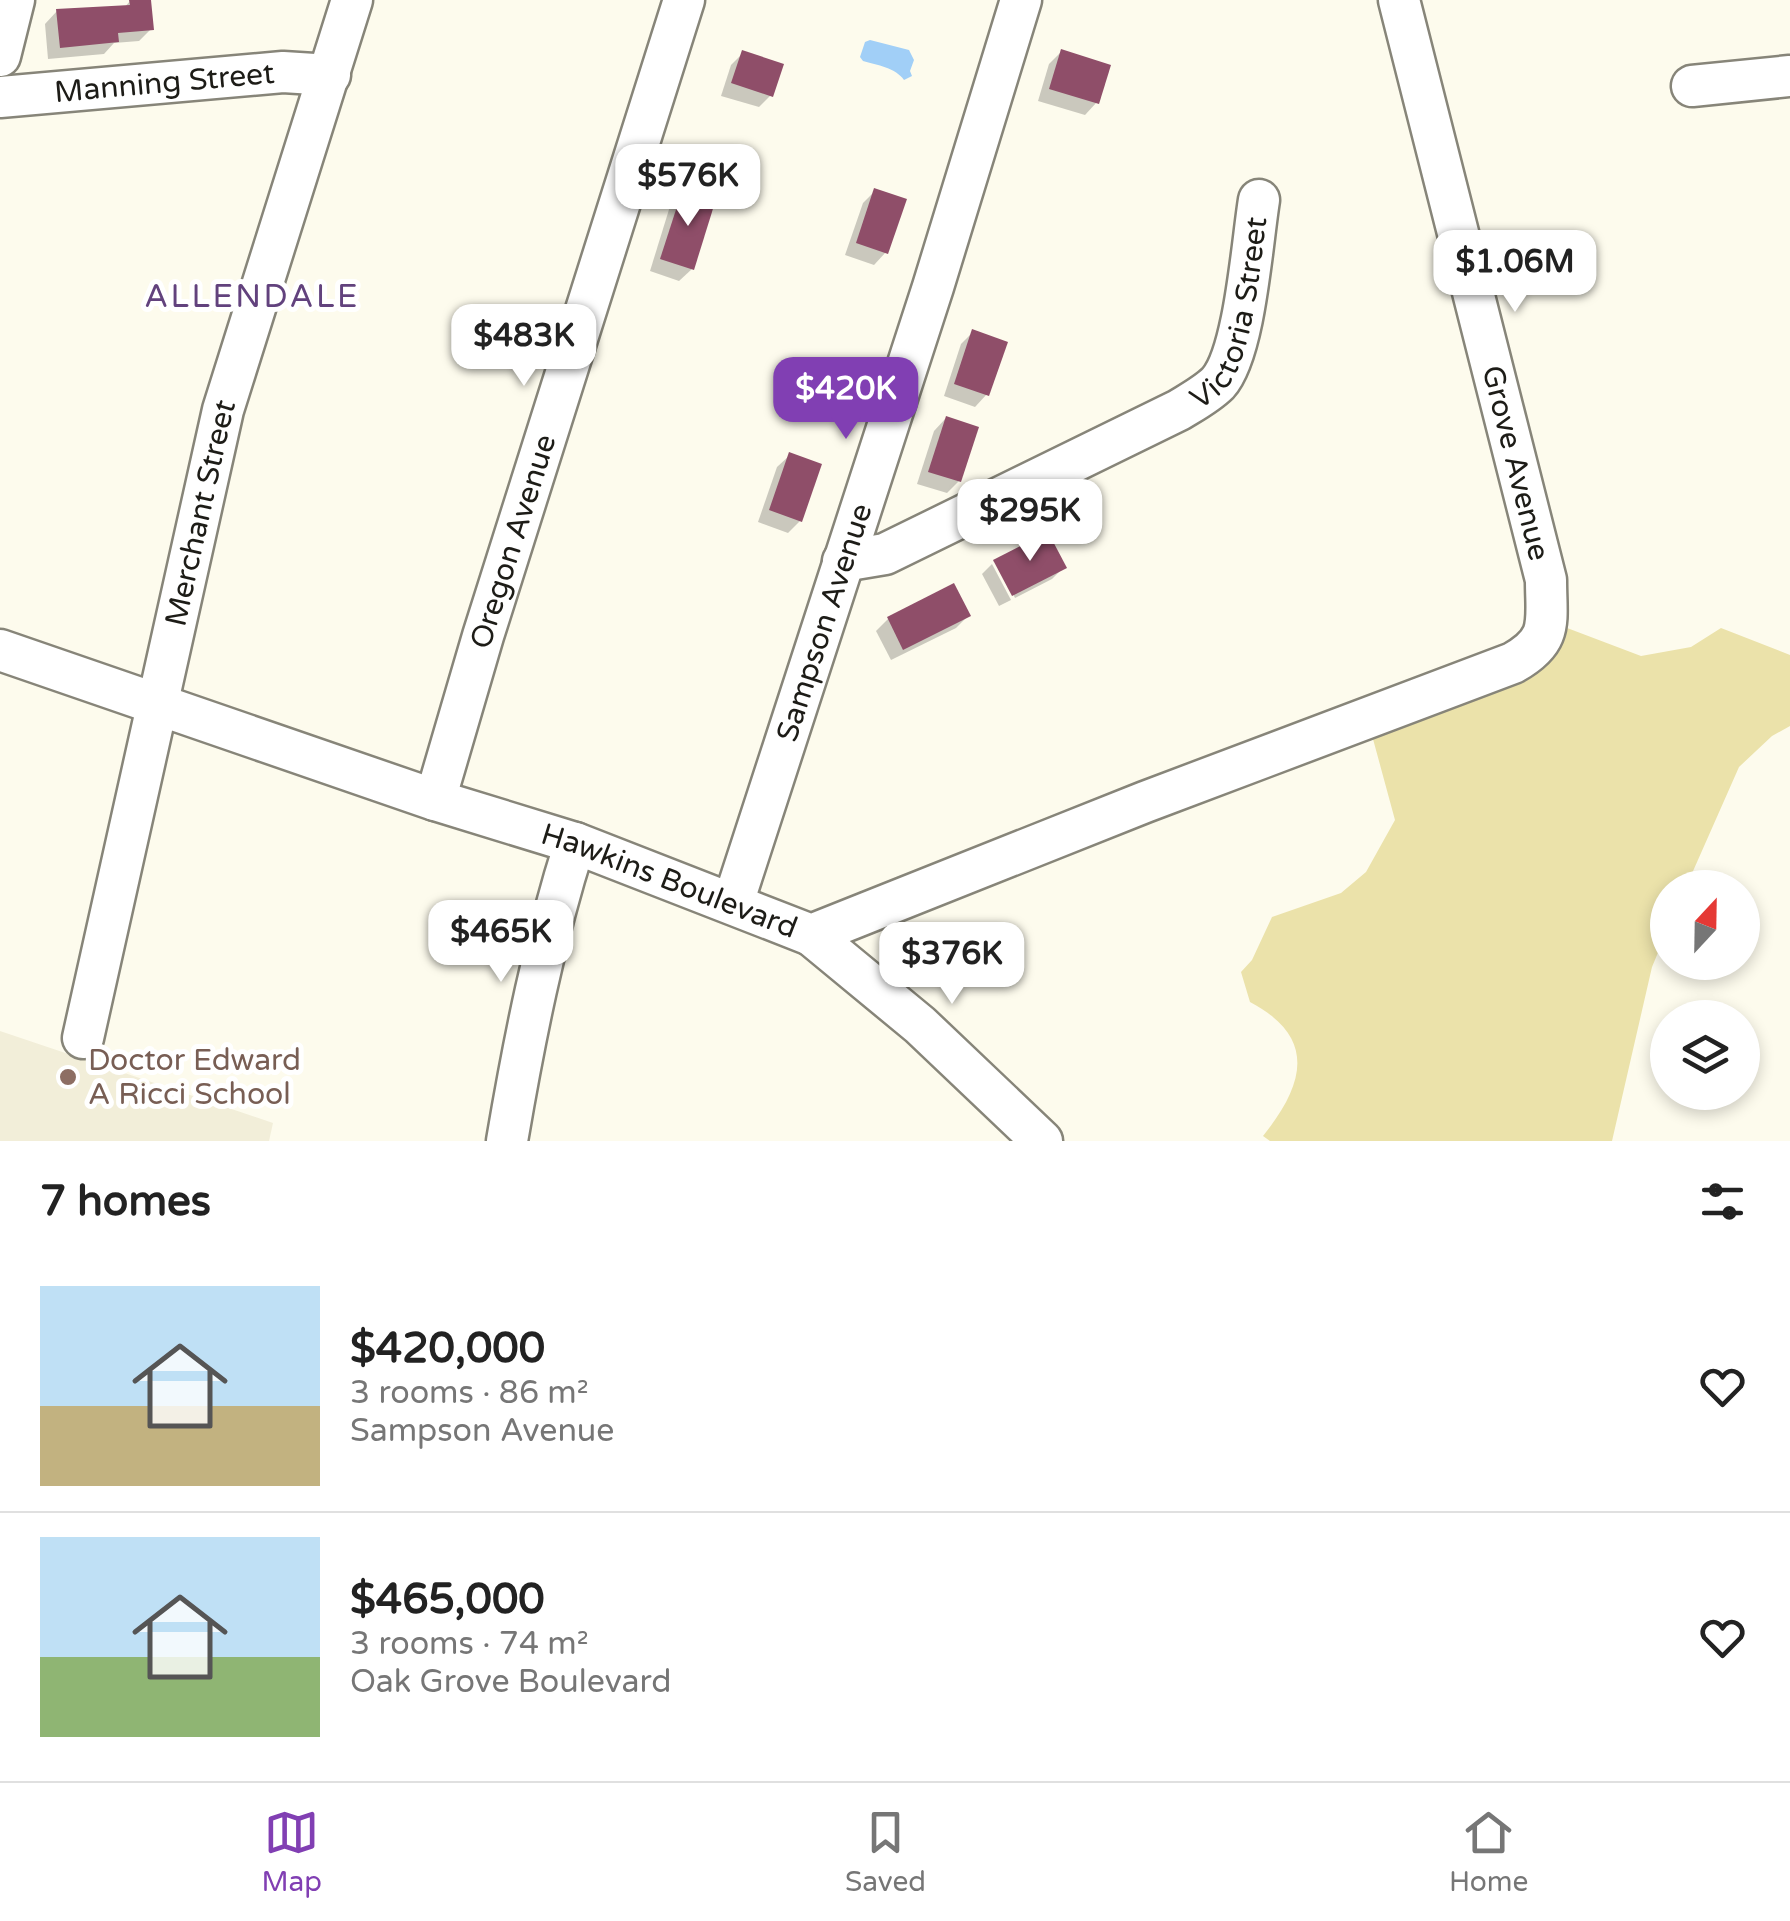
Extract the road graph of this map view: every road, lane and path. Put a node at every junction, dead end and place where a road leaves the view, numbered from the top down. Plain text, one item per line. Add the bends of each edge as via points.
1 (14, 0) edge
2 (352, 0) edge
3 (684, 0) edge
4 (1020, 0) edge
5 (1399, 0) edge
6 (0, 56) edge
7 (330, 75) junction
8 (1790, 76) edge
9 (1692, 86) dead end
10 (0, 97) edge
11 (1259, 200) dead end
12 (843, 561) junction
13 (1544, 638) joint
14 (0, 650) edge
15 (155, 705) junction
16 (436, 800) junction
17 (575, 843) junction
18 (734, 903) junction
19 (811, 934) junction
20 (83, 1038) dead end
21 (507, 1141) edge
22 (1042, 1141) edge

1 - 6 street
2 - 7 street, Merchant Street
3 - 16 street, Oregon Avenue
4 - 12 street, Sampson Avenue
5 - 13 street, Grove Avenue via 1546,580
7 - 10 street, Manning Street via 284,72
7 - 15 street, Merchant Street via 223,410
8 - 9 street
11 - 12 street, Victoria Street via 1236,344 1219,382 1179,410 885,554
12 - 18 street, Sampson Avenue
13 - 19 street, Hawkins Boulevard via 1513,663
14 - 15 street, Hawkins Boulevard
15 - 16 street, Hawkins Boulevard
15 - 20 street, Merchant Street
16 - 17 street, Hawkins Boulevard
17 - 18 street, Hawkins Boulevard
17 - 21 street via 535,992
18 - 19 street, Hawkins Boulevard
19 - 22 street

